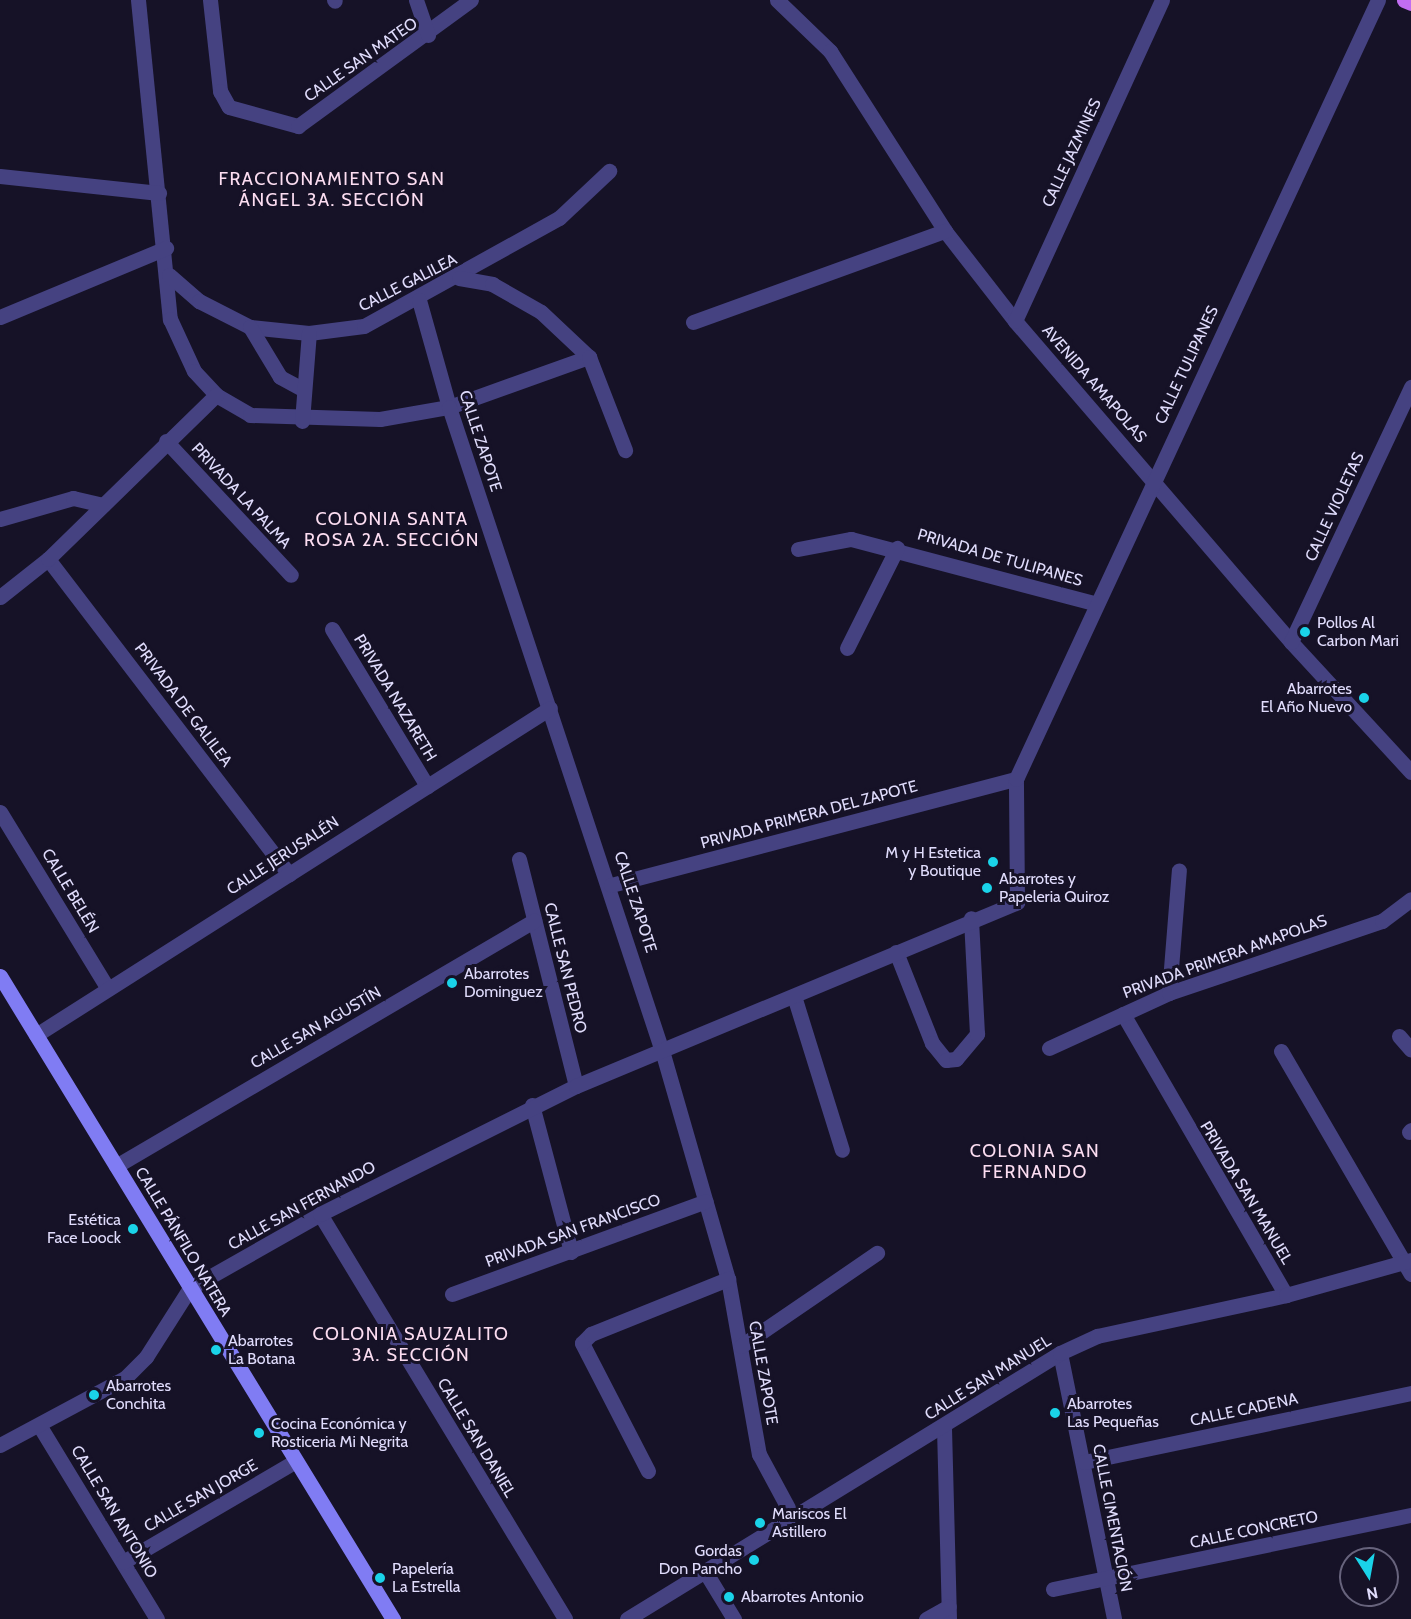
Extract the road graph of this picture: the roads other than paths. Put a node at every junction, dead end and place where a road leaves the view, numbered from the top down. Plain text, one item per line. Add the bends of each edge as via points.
1 (138, 0) edge
2 (210, 0) edge
3 (416, 0) edge
4 (471, 0) edge
5 (777, 0) edge
6 (1162, 0) edge
7 (1378, 0) edge
8 (1404, 0) edge
9 (1411, 3) edge
10 (428, 35) junction
11 (609, 171) dead end
12 (0, 176) edge
13 (159, 193) junction
14 (945, 231) junction
15 (166, 248) junction
16 (170, 275) junction
17 (459, 278) junction
18 (419, 300) junction
19 (0, 317) edge
20 (1014, 321) junction
21 (693, 322) dead end
22 (250, 327) junction
23 (309, 333) junction
24 (589, 357) junction
25 (1411, 387) edge
26 (301, 388) junction
27 (216, 395) junction
28 (449, 407) junction
29 (302, 421) junction
30 (166, 441) junction
31 (625, 450) dead end
32 (1154, 479) junction
33 (103, 505) junction
34 (0, 519) edge
35 (897, 548) junction
36 (798, 549) dead end
37 (48, 559) junction
38 (291, 575) dead end
39 (0, 597) edge
40 (1094, 603) junction
41 (332, 629) dead end
42 (1291, 642) junction
43 (847, 648) dead end
44 (550, 708) junction
45 (1411, 772) edge
46 (1016, 779) junction
47 (427, 786) junction
48 (0, 812) edge
49 (519, 859) dead end
50 (1179, 870) dead end
51 (289, 874) junction
52 (611, 885) junction
53 (1411, 899) edge
54 (971, 918) junction
55 (534, 921) junction
56 (896, 952) junction
57 (0, 976) edge
58 (108, 989) junction
59 (1169, 993) junction
60 (795, 996) junction
61 (1123, 1014) junction
62 (36, 1035) junction
63 (1399, 1036) dead end
64 (1049, 1048) dead end
65 (1411, 1050) edge
66 (1281, 1051) dead end
67 (663, 1054) junction
68 (576, 1086) junction
69 (532, 1106) junction
70 (842, 1150) dead end
71 (116, 1166) junction
72 (706, 1200) junction
73 (320, 1214) junction
74 (571, 1252) junction
75 (877, 1253) dead end
76 (1410, 1266) edge
77 (728, 1279) junction
78 (190, 1288) junction
79 (452, 1293) dead end
80 (1286, 1295) junction
81 (741, 1346) junction
82 (1060, 1353) junction
83 (1411, 1393) edge
84 (39, 1425) junction
85 (944, 1428) junction
86 (0, 1445) edge
87 (296, 1461) junction
88 (1084, 1462) junction
89 (648, 1471) dead end
90 (1411, 1515) edge
91 (794, 1519) junction
92 (123, 1562) junction
93 (706, 1573) junction
94 (1105, 1579) junction
95 (1053, 1589) dead end
96 (949, 1613) edge
97 (157, 1619) edge
98 (393, 1619) edge
99 (565, 1619) edge
100 (627, 1619) edge
101 (734, 1619) edge
102 (926, 1619) edge
103 (1114, 1619) edge

1 - 13 street
2 - 10 street, CALLE SAN MATEO via 220,91 229,107 298,126
3 - 10 street
4 - 10 street, CALLE SAN MATEO
5 - 14 street, AVENIDA AMAPOLAS via 830,51
6 - 20 street, CALLE JAZMINES
7 - 32 street, CALLE TULIPANES
8 - 9 main road
11 - 17 street, CALLE GALILEA via 559,218
12 - 13 street
13 - 15 street
14 - 20 street, AVENIDA AMAPOLAS
14 - 21 street
15 - 16 street
15 - 19 street
16 - 22 street, CALLE GALILEA via 199,301
16 - 27 street via 170,318 195,371
17 - 18 street, CALLE GALILEA
17 - 24 street via 492,284 541,312
18 - 23 street, CALLE GALILEA via 364,326
18 - 28 street, CALLE ZAPOTE
20 - 32 street, AVENIDA AMAPOLAS
22 - 23 street, CALLE GALILEA
22 - 26 street via 280,377
23 - 26 street
24 - 28 street
24 - 31 street
25 - 42 street, CALLE VIOLETAS
26 - 29 street
27 - 29 street via 250,415
27 - 30 street
28 - 29 street via 380,418
28 - 44 street, CALLE ZAPOTE
30 - 33 street
30 - 38 street, PRIVADA LA PALMA
32 - 40 street, CALLE TULIPANES
32 - 42 street, AVENIDA AMAPOLAS
33 - 34 street via 73,498
33 - 37 street
35 - 36 street, PRIVADA DE TULIPANES via 851,539
35 - 40 street, PRIVADA DE TULIPANES
35 - 43 street, PRIVADA DE TULIPANES
37 - 39 street
37 - 51 street, PRIVADA DE GALILEA
40 - 46 street, CALLE TULIPANES
41 - 47 street, PRIVADA NAZARETH
42 - 45 street, AVENIDA AMAPOLAS
44 - 47 street, CALLE JERUSALÉN
44 - 52 street, CALLE ZAPOTE
46 - 52 street, PRIVADA PRIMERA DEL ZAPOTE
46 - 54 street, CALLE SAN FERNANDO via 1017,902
47 - 51 street, CALLE JERUSALÉN
48 - 58 street, CALLE BELÉN
49 - 55 street, CALLE SAN PEDRO
50 - 59 street
51 - 58 street, CALLE JERUSALÉN
52 - 67 street, CALLE ZAPOTE
53 - 59 street, PRIVADA PRIMERA AMAPOLAS via 1382,921
54 - 56 street, CALLE SAN FERNANDO
54 - 56 street via 977,1034 956,1059 946,1060 932,1043
55 - 68 street, CALLE SAN PEDRO
55 - 71 street, CALLE SAN AGUSTÍN
56 - 60 street, CALLE SAN FERNANDO
57 - 62 main road, CALLE PÁNFILO NATERA
58 - 62 street, CALLE JERUSALÉN
59 - 61 street, PRIVADA PRIMERA AMAPOLAS
60 - 67 street, CALLE SAN FERNANDO
60 - 70 street
61 - 64 street, PRIVADA PRIMERA AMAPOLAS
61 - 80 street, PRIVADA SAN MANUEL via 1174,1108
62 - 71 main road, CALLE PÁNFILO NATERA
63 - 65 street
66 - 76 street
67 - 68 street, CALLE SAN FERNANDO
67 - 72 street, CALLE ZAPOTE
68 - 69 street, CALLE SAN FERNANDO
69 - 73 street, CALLE SAN FERNANDO
69 - 74 street
71 - 78 main road, CALLE PÁNFILO NATERA
72 - 74 street, PRIVADA SAN FRANCISCO
72 - 77 street, CALLE ZAPOTE
73 - 78 street, CALLE SAN FERNANDO
73 - 99 street, CALLE SAN DANIEL
74 - 79 street, PRIVADA SAN FRANCISCO
75 - 81 street
76 - 80 street, CALLE SAN MANUEL
77 - 81 street, CALLE ZAPOTE
77 - 89 street via 591,1334 582,1343
78 - 84 street, CALLE SAN FERNANDO via 146,1357 125,1378
78 - 87 main road, CALLE PÁNFILO NATERA
80 - 82 street, CALLE SAN MANUEL via 1097,1336
81 - 91 street, CALLE ZAPOTE via 759,1454
82 - 85 street, CALLE SAN MANUEL
82 - 88 street, CALLE CIMENTACIÓN
83 - 88 street, CALLE CADENA
84 - 86 street, CALLE SAN FERNANDO
84 - 92 street, CALLE SAN ANTONIO
85 - 91 street, CALLE SAN MANUEL
85 - 96 street
87 - 92 street, CALLE SAN JORGE
87 - 98 main road, CALLE PÁNFILO NATERA
88 - 94 street, CALLE CIMENTACIÓN
90 - 94 street, CALLE CONCRETO
91 - 93 street, CALLE SAN MANUEL
92 - 97 street, CALLE SAN ANTONIO
93 - 100 street, CALLE SAN MANUEL
93 - 101 street
94 - 95 street, CALLE CONCRETO
94 - 103 street, CALLE CIMENTACIÓN
96 - 102 street

